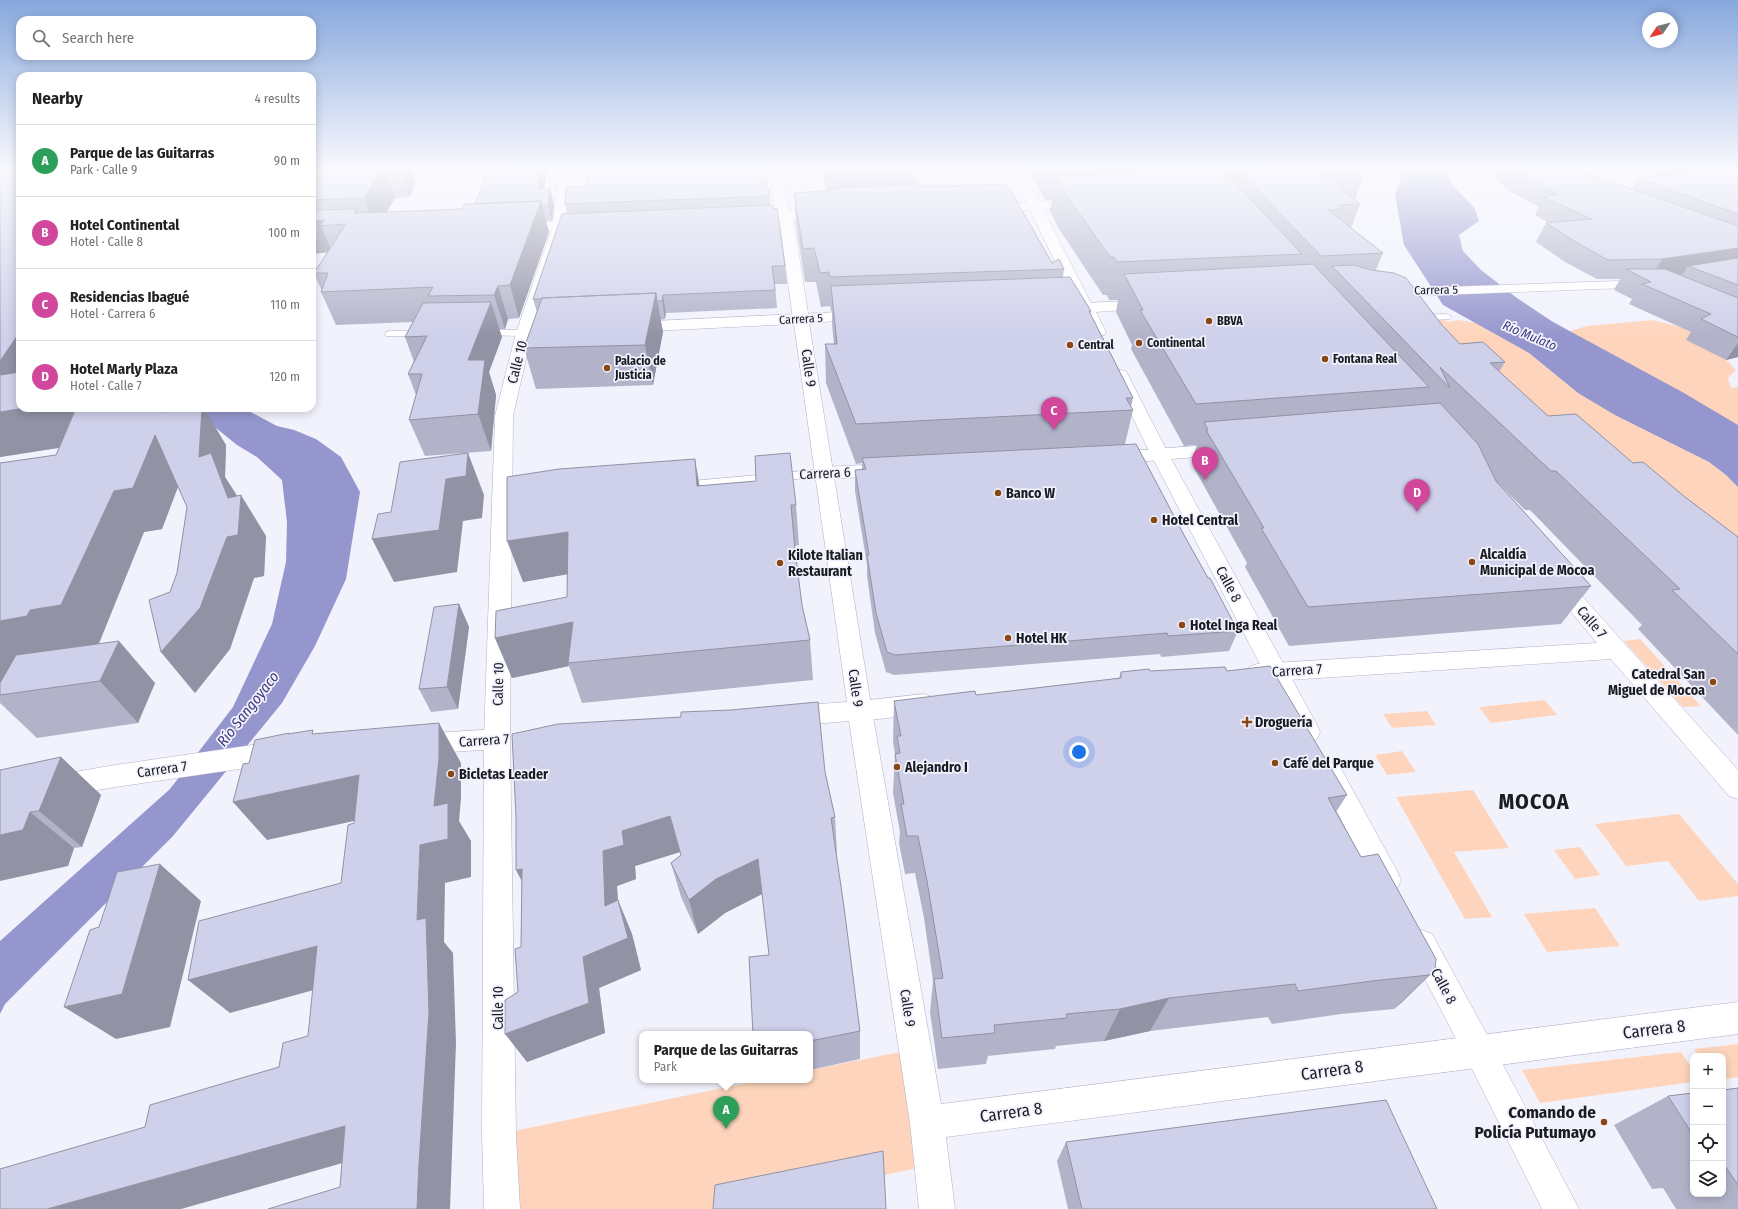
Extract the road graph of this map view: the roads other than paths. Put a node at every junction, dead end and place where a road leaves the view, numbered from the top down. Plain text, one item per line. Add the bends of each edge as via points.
1 (591, 224) edge
2 (787, 224) edge
3 (1042, 224) edge
4 (560, 226) junction
5 (506, 228) edge
6 (1659, 284) edge
7 (1373, 293) edge
8 (1163, 304) edge
9 (1078, 308) junction
10 (1406, 315) edge
11 (872, 316) edge
12 (1447, 317) dead end
13 (801, 318) junction
14 (617, 328) edge
15 (570, 330) edge
16 (469, 333) edge
17 (524, 333) junction
18 (390, 334) dead end
19 (437, 334) edge
20 (1238, 448) edge
21 (1160, 455) junction
22 (1097, 458) edge
23 (901, 470) edge
24 (824, 473) junction
25 (671, 487) edge
26 (1544, 568) edge
27 (1617, 650) junction
28 (1275, 671) junction
29 (1236, 675) edge
30 (943, 702) edge
31 (860, 710) junction
32 (765, 718) edge
33 (508, 738) junction
34 (394, 746) edge
35 (299, 752) edge
36 (1738, 788) edge
37 (0, 796) edge
38 (1738, 1018) edge
39 (1479, 1051) junction
40 (927, 1123) junction
41 (502, 1209) edge
42 (937, 1209) edge
43 (1561, 1209) edge

1 - 4 main road
2 - 13 main road, Calle 9
3 - 9 main road, Calle 8
4 - 5 main road
4 - 17 main road, Calle 10
6 - 7 main road, Carrera 5
8 - 9 main road
9 - 21 main road, Calle 8 via 1109,354
10 - 12 lane via 1412,318
11 - 13 main road, Carrera 5
13 - 14 main road, Carrera 5
13 - 24 main road, Calle 9
15 - 17 main road
16 - 17 lane
17 - 33 main road, Calle 10 via 504,416
18 - 19 lane
20 - 21 main road
21 - 22 main road
21 - 28 main road, Calle 8
23 - 24 main road, Carrera 6
24 - 25 lane, Carrera 6
24 - 31 main road, Calle 9
26 - 27 main road, Calle 7
27 - 28 main road, Carrera 7
27 - 36 main road, Calle 7
28 - 29 main road, Carrera 7
28 - 39 main road, Calle 8
30 - 31 main road
31 - 32 main road
31 - 40 main road, Calle 9
33 - 34 main road, Carrera 7
33 - 41 main road, Calle 10 via 499,1134
35 - 37 main road, Carrera 7 via 260,755 109,777
38 - 39 main road, Carrera 8
39 - 40 main road, Carrera 8
39 - 43 main road, Calle 8
40 - 42 main road, Calle 9

